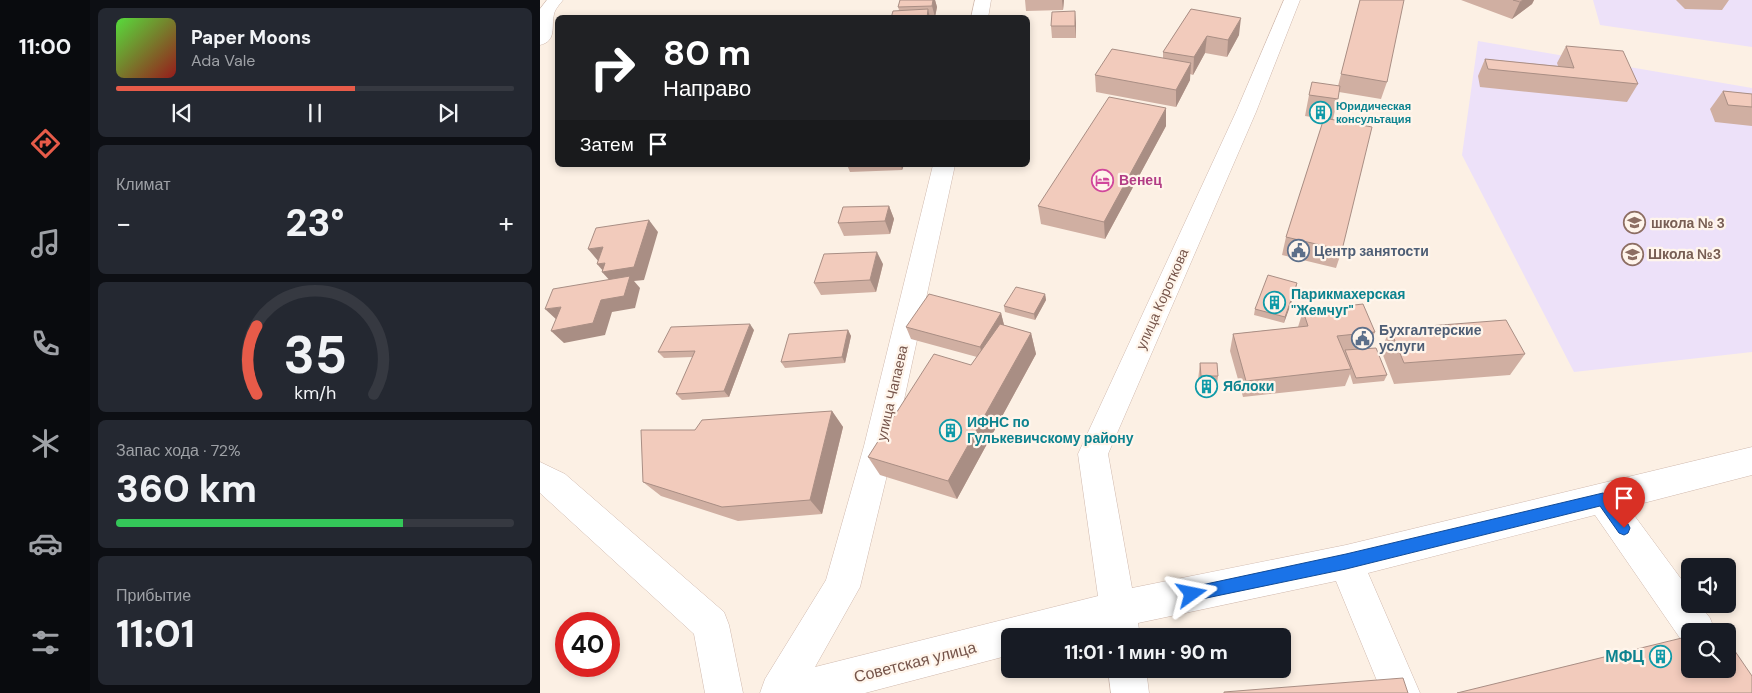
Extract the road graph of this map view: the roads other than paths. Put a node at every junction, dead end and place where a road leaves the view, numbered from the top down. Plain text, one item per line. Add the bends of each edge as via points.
1 (556, 0) edge
2 (983, 0) edge
3 (1292, 0) edge
4 (980, 15) edge
5 (540, 40) edge
6 (944, 167) edge
7 (1747, 470) edge
8 (540, 476) edge
9 (1603, 499) junction
10 (1346, 562) junction
11 (1120, 623) edge
12 (1690, 623) edge
13 (1081, 628) edge
14 (1001, 640) edge
15 (1128, 678) edge
16 (724, 693) edge
17 (779, 693) edge
18 (790, 693) edge
19 (1130, 693) edge
20 (1401, 693) edge

1 - 5 street via 546,13 545,34
2 - 4 street
3 - 11 street, улица Короткова via 1246,112 1093,454
6 - 17 street, улица Чапаева via 882,437 842,588
7 - 9 street, Советская улица
8 - 16 street via 554,484 711,625
9 - 10 street, Советская улица
9 - 12 street
10 - 11 street, Советская улица
10 - 20 street
11 - 13 street, Советская улица
14 - 18 street, Советская улица
15 - 19 street

